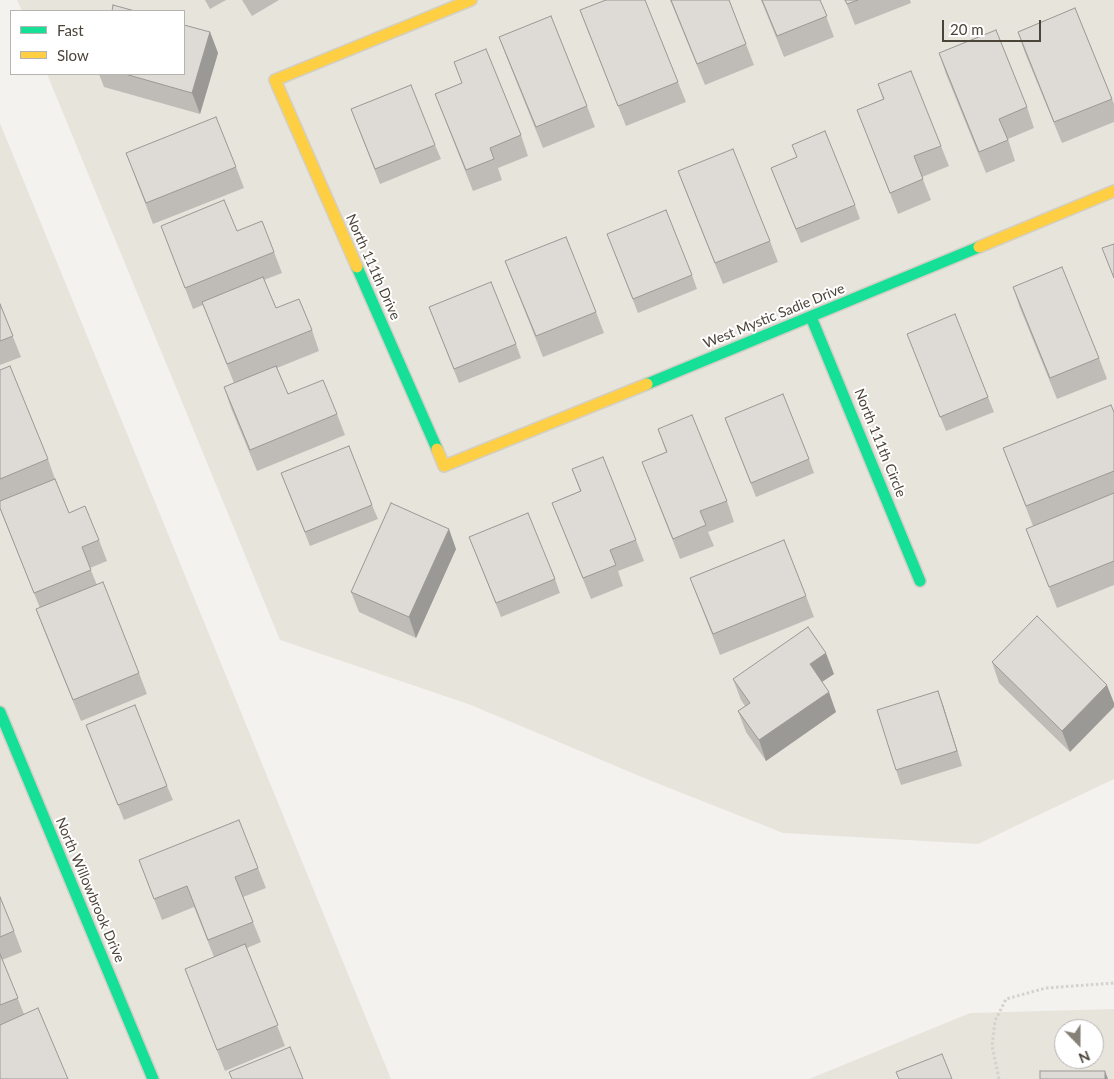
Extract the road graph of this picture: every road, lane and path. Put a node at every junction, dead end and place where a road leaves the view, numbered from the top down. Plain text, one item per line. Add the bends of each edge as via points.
1 (471, 0) edge
2 (1114, 191) edge
3 (812, 317) junction
4 (444, 466) joint
5 (920, 581) dead end
6 (0, 712) edge
7 (1114, 983) edge
8 (153, 1079) edge
9 (999, 1079) edge

1 - 4 street, North 111th Drive via 275,80
2 - 3 street, West Mystic Sadie Drive
3 - 4 street, West Mystic Sadie Drive
3 - 5 street, North 111th Circle
6 - 8 street, North Willowbrook Drive
7 - 9 path via 1046,988 1006,999 995,1021 992,1046

